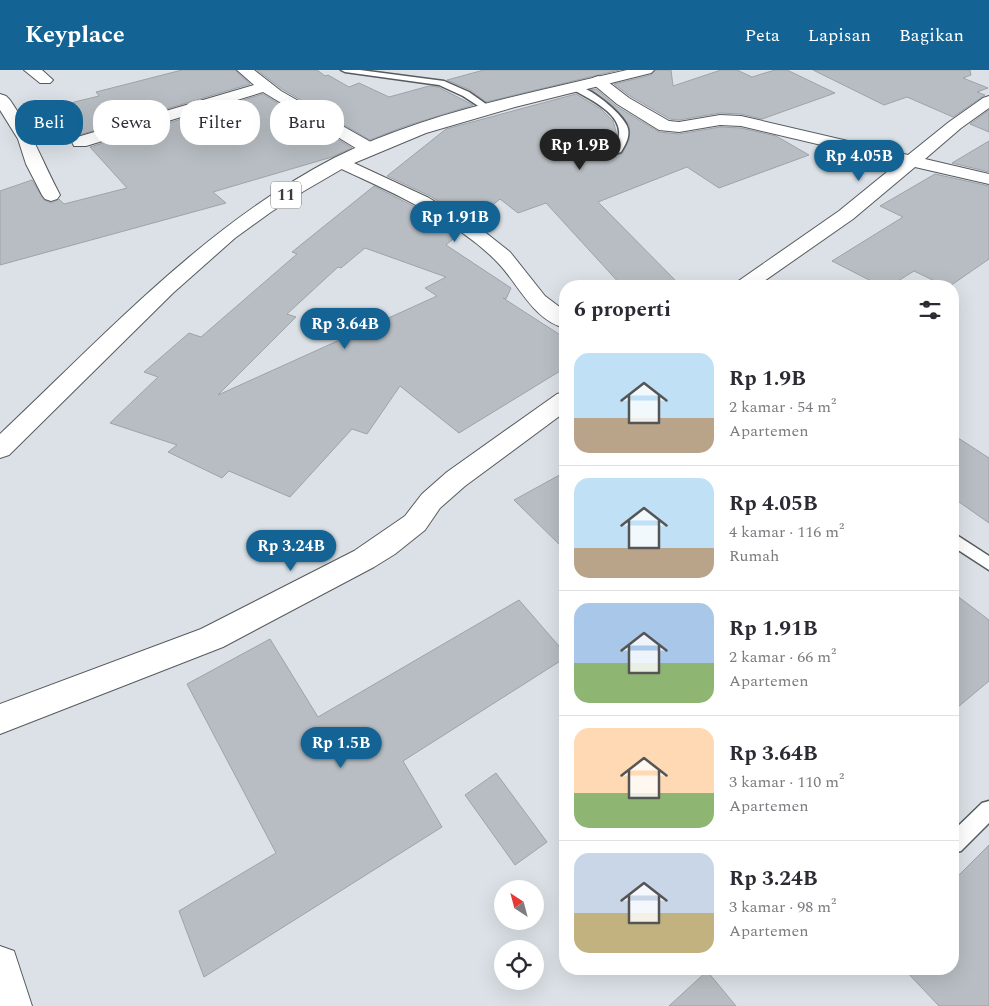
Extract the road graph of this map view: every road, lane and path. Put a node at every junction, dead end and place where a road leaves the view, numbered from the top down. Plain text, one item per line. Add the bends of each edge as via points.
1 (32, 70) edge
2 (245, 70) edge
3 (345, 70) edge
4 (646, 70) edge
5 (45, 80) dead end
6 (598, 81) junction
7 (266, 86) junction
8 (574, 87) junction
9 (0, 99) edge
10 (989, 101) edge
11 (489, 110) junction
12 (83, 141) edge
13 (370, 149) junction
14 (618, 150) dead end
15 (911, 161) junction
16 (341, 162) junction
17 (989, 179) edge
18 (51, 195) dead end
19 (753, 280) edge
20 (559, 316) edge
21 (559, 404) edge
22 (0, 449) edge
23 (959, 543) edge
24 (989, 564) edge
25 (0, 719) edge
26 (989, 810) edge
27 (959, 839) edge
28 (0, 965) edge
29 (12, 1006) edge

1 - 5 main road
2 - 7 main road
3 - 11 lane via 441,84 466,94
4 - 6 main road, 11
6 - 8 main road, 11
6 - 15 main road via 623,101 665,126 679,128 720,120 741,121
7 - 12 main road
7 - 13 main road
8 - 11 main road, 11
8 - 14 lane via 621,120 624,134
9 - 18 main road via 26,139
10 - 15 main road
11 - 13 main road, 11 via 420,129
13 - 16 main road, 11
15 - 17 main road
15 - 19 main road via 846,215
16 - 20 main road via 389,184 497,251 516,269 539,301
16 - 22 main road, 11 via 264,208 228,234 166,289
21 - 25 main road via 456,479 431,501 415,523 364,559 212,638
23 - 24 lane
26 - 27 lane
28 - 29 main road

